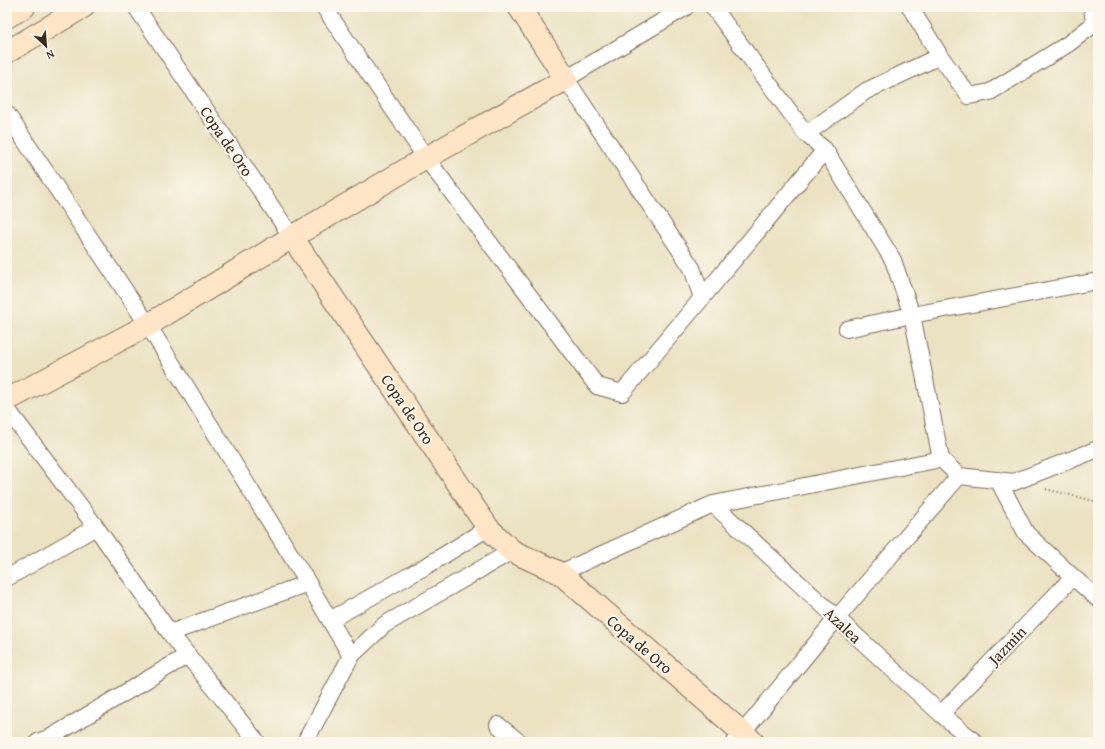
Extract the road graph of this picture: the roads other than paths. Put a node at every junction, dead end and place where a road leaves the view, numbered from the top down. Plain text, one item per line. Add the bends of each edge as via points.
1 (24, 7) edge
2 (84, 7) edge
3 (136, 7) edge
4 (324, 7) edge
5 (519, 7) edge
6 (686, 7) edge
7 (713, 7) edge
8 (910, 7) edge
9 (1092, 7) edge
10 (7, 17) edge
11 (7, 52) edge
12 (940, 56) junction
13 (566, 79) junction
14 (7, 114) edge
15 (806, 134) junction
16 (825, 150) junction
17 (426, 158) junction
18 (292, 237) junction
19 (1098, 281) edge
20 (702, 298) junction
21 (912, 316) junction
22 (148, 325) junction
23 (847, 329) dead end
24 (7, 400) edge
25 (7, 409) edge
26 (1098, 449) edge
27 (941, 459) junction
28 (959, 476) junction
29 (998, 480) junction
30 (713, 504) junction
31 (96, 527) junction
32 (488, 528) junction
33 (512, 551) junction
34 (560, 573) junction
35 (1073, 577) junction
36 (7, 578) edge
37 (308, 582) junction
38 (1098, 599) edge
39 (836, 618) junction
40 (330, 620) junction
41 (170, 633) junction
42 (188, 655) junction
43 (351, 656) junction
44 (940, 714) junction
45 (498, 725) dead end
46 (743, 739) edge
47 (48, 740) edge
48 (257, 742) edge
49 (305, 742) edge
50 (519, 742) edge
51 (975, 742) edge

1 - 10 street
2 - 11 street
3 - 18 street, Copa de Oro
4 - 17 street
5 - 13 street
6 - 13 street
7 - 15 street
8 - 12 street
9 - 12 street via 1094,24 1068,44 990,92 969,96
12 - 15 street via 866,92
13 - 17 street
13 - 20 street via 692,268
14 - 22 street
15 - 16 street
16 - 20 street
16 - 21 street via 893,260
17 - 18 street
17 - 20 street via 597,386 622,392
18 - 22 street
18 - 32 street, Copa de Oro
19 - 21 street
21 - 23 street
21 - 27 street
22 - 24 street
22 - 37 street
25 - 31 street
26 - 29 street via 1014,482
27 - 28 street
27 - 30 street
28 - 29 street
28 - 39 street
29 - 35 street via 1026,533
30 - 34 street
30 - 39 street, Azalea
31 - 36 street
31 - 41 street
32 - 33 street, Copa de Oro
32 - 40 street
33 - 34 street, Copa de Oro
33 - 43 street via 384,625
34 - 46 street, Copa de Oro
35 - 38 street
35 - 44 street, Jazmin
37 - 40 street
37 - 41 street
39 - 44 street, Azalea
39 - 46 street
40 - 43 street
41 - 42 street
42 - 47 street
42 - 48 street
43 - 49 street
44 - 51 street, Azalea
45 - 50 street

